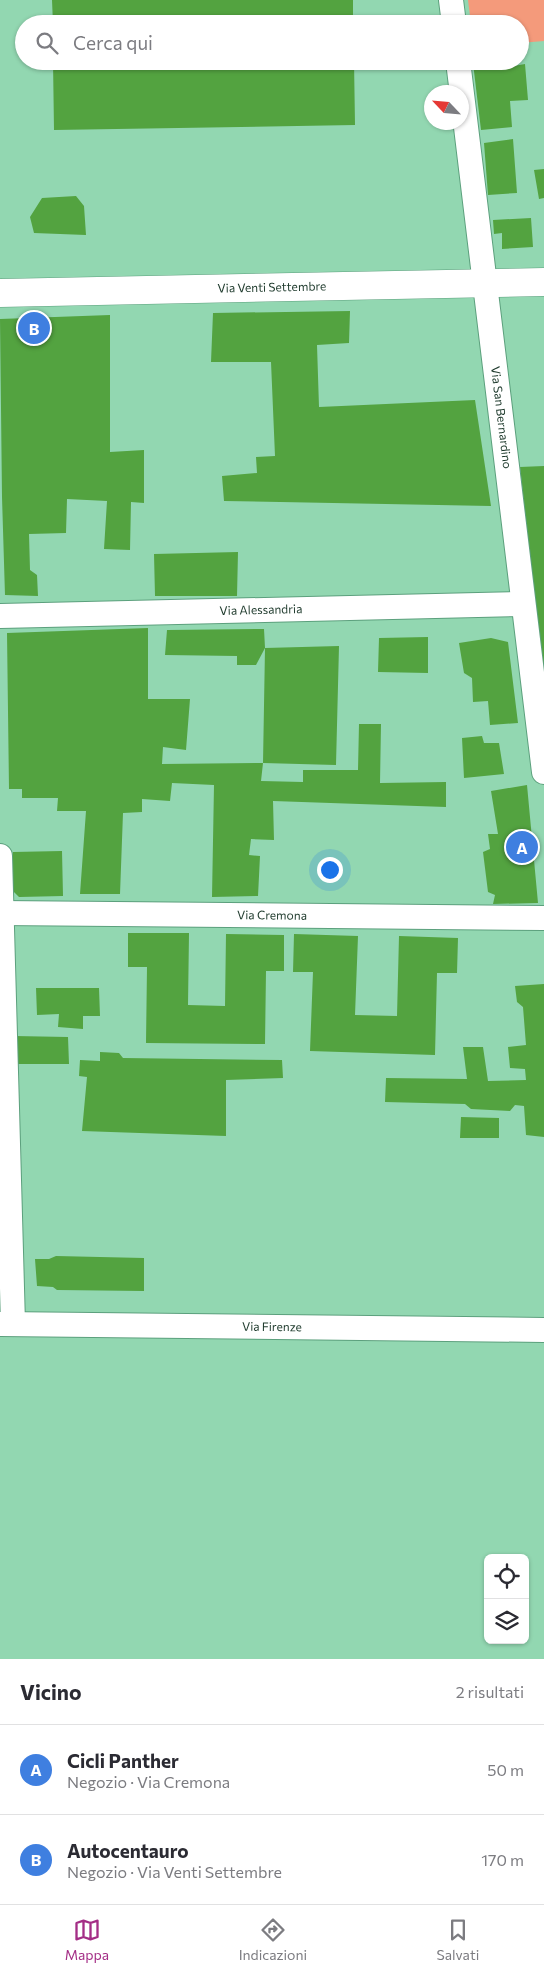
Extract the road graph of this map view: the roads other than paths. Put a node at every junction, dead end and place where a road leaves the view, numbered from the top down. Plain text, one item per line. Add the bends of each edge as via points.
1 (451, 0) edge
2 (453, 15) edge
3 (459, 70) edge
4 (544, 282) edge
5 (484, 283) junction
6 (0, 292) edge
7 (523, 604) junction
8 (0, 616) edge
9 (541, 724) edge
10 (544, 772) edge
11 (0, 856) edge
12 (1, 913) edge
13 (544, 918) edge
14 (6, 1324) edge
15 (544, 1330) edge

1 - 2 street
3 - 5 street, Via San Bernardino
4 - 5 street, Via Venti Settembre
5 - 6 street, Via Venti Settembre
5 - 7 street, Via San Bernardino
7 - 8 street, Via Alessandria
7 - 9 street, Via San Bernardino
9 - 10 street, Via San Bernardino
11 - 12 street
12 - 13 street, Via Cremona
12 - 14 street
14 - 15 street, Via Firenze

